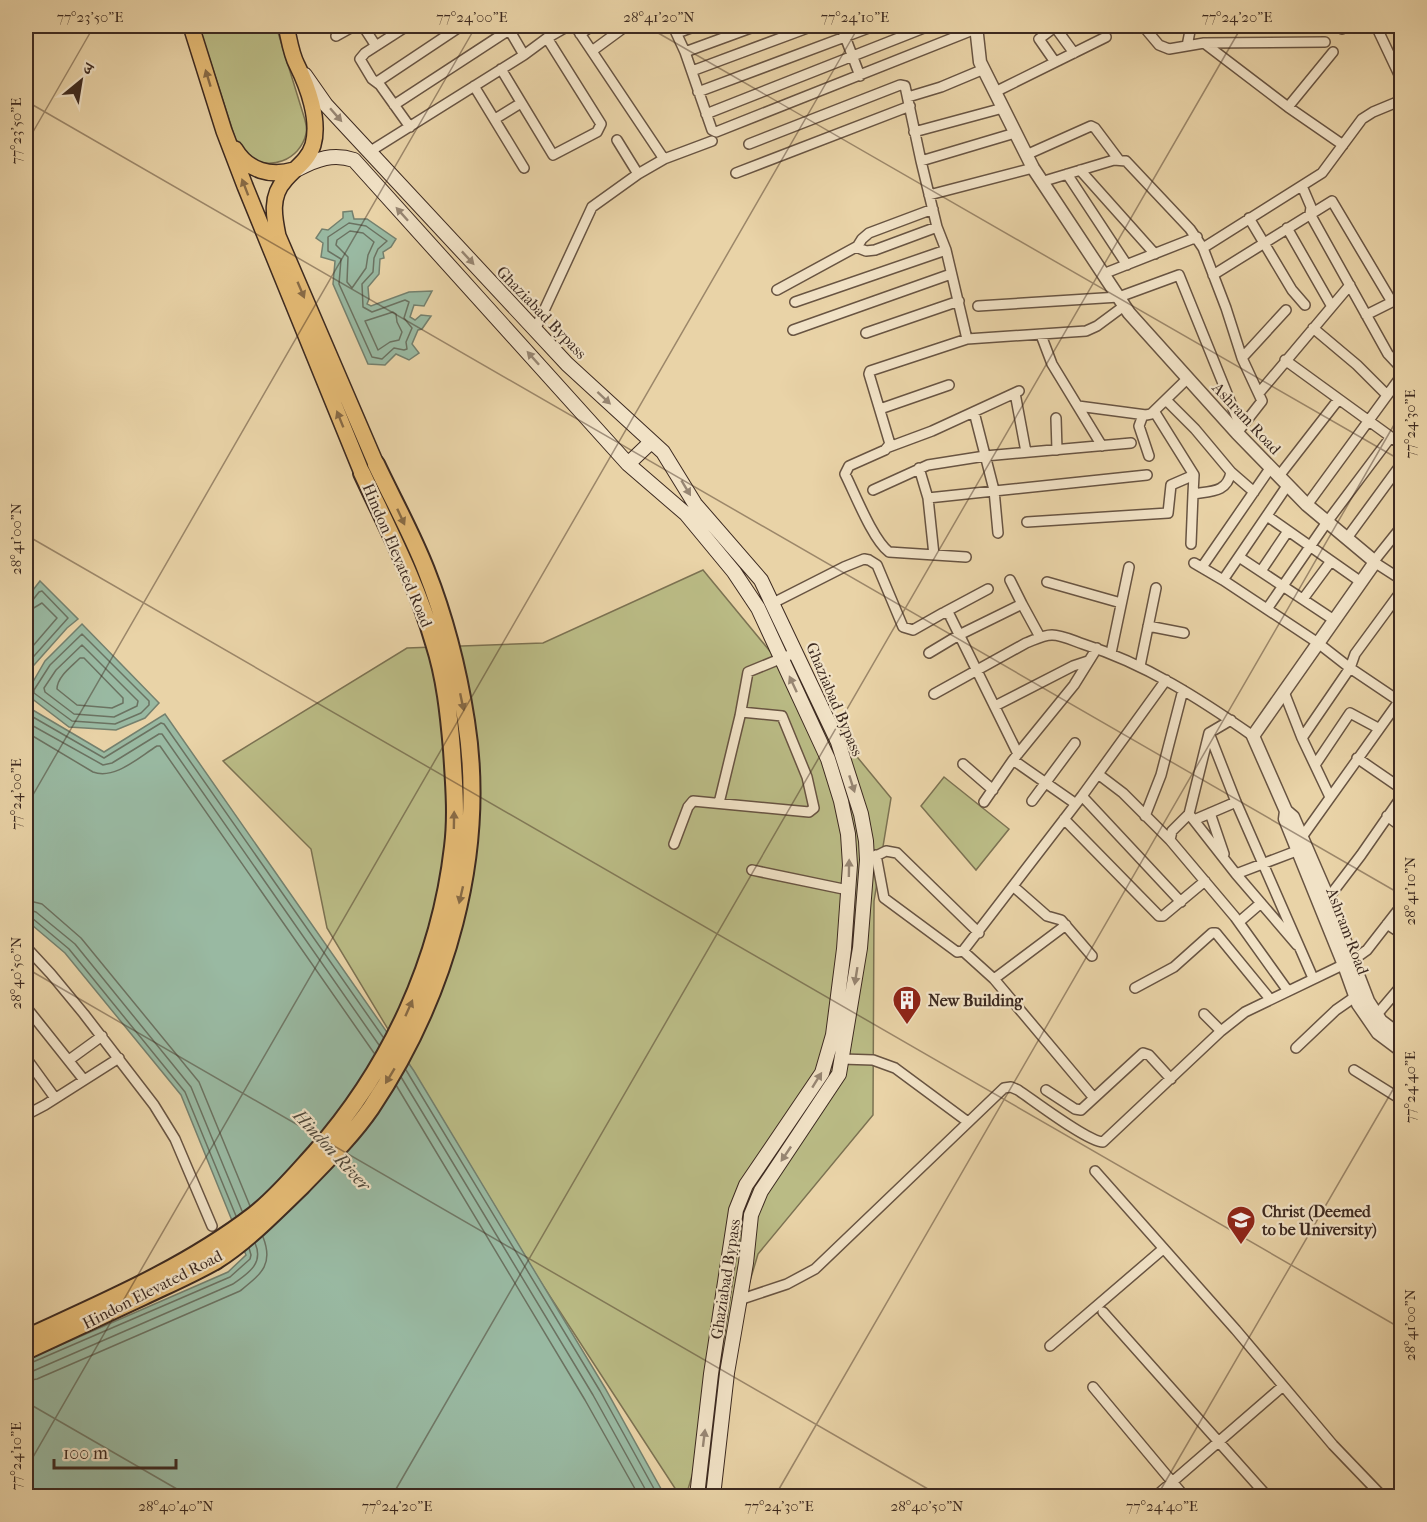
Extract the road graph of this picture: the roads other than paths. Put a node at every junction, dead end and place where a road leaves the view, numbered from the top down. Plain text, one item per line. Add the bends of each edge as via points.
1 (191, 26) edge
2 (286, 26) edge
3 (354, 26) edge
4 (363, 26) edge
5 (407, 26) edge
6 (461, 26) edge
7 (568, 26) edge
8 (575, 26) edge
9 (592, 26) edge
10 (626, 26) edge
11 (696, 26) edge
12 (756, 26) edge
13 (813, 26) edge
14 (841, 26) edge
15 (873, 26) edge
16 (929, 26) edge
17 (979, 26) edge
18 (1143, 26) edge
19 (1191, 26) edge
20 (1376, 26) edge
21 (510, 27) edge
22 (675, 29) edge
23 (580, 34) junction
24 (336, 36) dead end
25 (845, 37) junction
26 (1106, 37) dead end
27 (547, 38) junction
28 (1325, 42) dead end
29 (1204, 43) junction
30 (376, 46) junction
31 (1186, 46) junction
32 (592, 51) junction
33 (686, 52) junction
34 (1333, 52) dead end
35 (1074, 53) junction
36 (524, 55) junction
37 (852, 55) junction
38 (1055, 62) junction
39 (300, 69) junction
40 (501, 69) junction
41 (984, 69) junction
42 (692, 71) junction
43 (860, 76) junction
44 (1401, 81) edge
45 (376, 82) junction
46 (474, 86) junction
47 (698, 92) junction
48 (995, 92) junction
49 (1401, 100) edge
50 (909, 101) junction
51 (521, 103) junction
52 (394, 105) junction
53 (1002, 108) junction
54 (1288, 108) junction
55 (706, 114) junction
56 (495, 119) junction
57 (410, 127) junction
58 (224, 131) junction
59 (914, 132) junction
60 (1015, 133) junction
61 (617, 140) dead end
62 (712, 141) dead end
63 (749, 144) dead end
64 (1343, 144) junction
65 (369, 152) junction
66 (1026, 155) junction
67 (664, 159) junction
68 (1119, 160) junction
69 (921, 161) junction
70 (524, 168) dead end
71 (1032, 168) junction
72 (296, 170) junction
73 (1080, 170) junction
74 (736, 173) dead end
75 (638, 174) junction
76 (1067, 174) junction
77 (1041, 182) junction
78 (1302, 186) junction
79 (929, 195) junction
80 (933, 209) junction
81 (1310, 214) junction
82 (1249, 218) junction
83 (937, 227) junction
84 (1287, 228) junction
85 (1197, 237) junction
86 (1264, 244) junction
87 (857, 247) junction
88 (1203, 248) junction
89 (946, 250) junction
90 (1155, 254) junction
91 (1127, 265) junction
92 (951, 274) junction
93 (1103, 274) junction
94 (1213, 275) junction
95 (1350, 285) junction
96 (777, 290) dead end
97 (959, 301) junction
98 (795, 302) dead end
99 (1122, 302) junction
100 (1305, 305) dead end
101 (1331, 305) junction
102 (978, 306) dead end
103 (1286, 310) dead end
104 (1366, 315) junction
105 (1313, 328) junction
106 (535, 330) junction
107 (793, 330) dead end
108 (866, 333) dead end
109 (1041, 335) junction
110 (967, 339) junction
111 (1242, 358) junction
112 (1285, 360) junction
113 (1401, 369) edge
114 (1401, 375) edge
115 (1188, 378) junction
116 (949, 385) dead end
117 (1258, 393) junction
118 (1387, 394) junction
119 (1166, 400) junction
120 (1338, 400) junction
121 (1078, 406) junction
122 (880, 409) junction
123 (1154, 411) junction
124 (974, 412) junction
125 (1143, 415) junction
126 (1056, 418) dead end
127 (1368, 421) junction
128 (1239, 431) junction
129 (1390, 438) junction
130 (651, 442) junction
131 (1131, 443) dead end
132 (1401, 445) edge
133 (1102, 446) junction
134 (889, 447) junction
135 (1057, 450) junction
136 (1026, 452) junction
137 (985, 456) junction
138 (1149, 456) dead end
139 (1401, 463) edge
140 (628, 464) junction
141 (919, 468) junction
142 (369, 469) junction
143 (1231, 472) junction
144 (1147, 475) dead end
145 (1194, 475) junction
146 (1279, 476) junction
147 (873, 490) dead end
148 (994, 490) junction
149 (1254, 492) junction
150 (1192, 494) junction
151 (928, 498) junction
152 (1307, 506) junction
153 (1267, 516) junction
154 (1027, 522) dead end
155 (1327, 522) junction
156 (1401, 526) edge
157 (1288, 531) junction
158 (998, 533) dead end
159 (1347, 538) junction
160 (1191, 544) dead end
161 (1310, 546) junction
162 (889, 552) junction
163 (934, 555) junction
164 (966, 557) dead end
165 (1239, 557) junction
166 (1331, 561) junction
167 (1374, 561) junction
168 (877, 564) junction
169 (1129, 567) dead end
170 (1261, 571) junction
171 (1010, 579) dead end
172 (1223, 580) junction
173 (1401, 580) edge
174 (1047, 582) dead end
175 (1361, 582) junction
176 (1283, 586) junction
177 (1156, 588) dead end
178 (988, 590) dead end
179 (1401, 590) edge
180 (1303, 599) junction
181 (773, 603) junction
182 (1121, 603) junction
183 (1022, 604) junction
184 (1267, 609) junction
185 (945, 612) junction
186 (1334, 620) junction
187 (1148, 626) junction
188 (1184, 633) dead end
189 (959, 635) junction
190 (1040, 637) junction
191 (1318, 643) junction
192 (1096, 648) junction
193 (797, 652) junction
194 (929, 653) dead end
195 (1111, 653) junction
196 (782, 659) junction
197 (1088, 661) junction
198 (1140, 666) junction
199 (1350, 668) junction
200 (976, 671) junction
201 (1166, 680) junction
202 (1184, 690) junction
203 (1284, 692) junction
204 (934, 694) dead end
205 (1401, 701) edge
206 (995, 706) junction
207 (741, 712) junction
208 (1230, 720) junction
209 (1378, 728) junction
210 (1209, 734) junction
211 (1253, 736) junction
212 (1302, 738) junction
213 (1075, 743) dead end
214 (1016, 757) junction
215 (1357, 758) junction
216 (963, 764) dead end
217 (1315, 765) junction
218 (1098, 774) junction
219 (1046, 783) junction
220 (1401, 789) edge
221 (993, 790) junction
222 (1401, 796) edge
223 (1330, 797) junction
224 (1079, 800) junction
225 (1032, 801) dead end
226 (984, 802) dead end
227 (1236, 802) junction
228 (719, 803) junction
229 (1210, 813) junction
230 (1145, 816) junction
231 (1387, 816) junction
232 (1192, 817) junction
233 (1064, 819) junction
234 (1401, 826) edge
235 (1170, 840) junction
236 (1298, 842) junction
237 (674, 844) dead end
238 (872, 858) junction
239 (1227, 862) junction
240 (1263, 864) junction
241 (752, 870) dead end
242 (1236, 874) junction
243 (1205, 881) junction
244 (1014, 887) junction
245 (848, 890) junction
246 (1181, 902) junction
247 (1324, 902) junction
248 (1261, 903) junction
249 (1401, 905) edge
250 (1239, 922) junction
251 (1387, 924) junction
252 (1066, 926) junction
253 (979, 933) junction
254 (1401, 934) edge
255 (1297, 945) junction
256 (26, 947) edge
257 (963, 951) junction
258 (1092, 956) dead end
259 (1348, 962) junction
260 (1313, 978) junction
261 (994, 979) junction
262 (1135, 988) dead end
263 (1288, 991) junction
264 (1400, 991) edge
265 (1360, 994) junction
266 (1270, 999) junction
267 (26, 1007) edge
268 (1204, 1014) dead end
269 (1373, 1019) junction
270 (1221, 1031) junction
271 (102, 1036) junction
272 (1401, 1037) edge
273 (1296, 1048) dead end
274 (1401, 1051) edge
275 (26, 1058) edge
276 (119, 1058) junction
277 (842, 1059) junction
278 (69, 1060) junction
279 (1354, 1070) dead end
280 (1171, 1079) junction
281 (84, 1080) junction
282 (1046, 1090) dead end
283 (56, 1098) junction
284 (1094, 1098) junction
285 (1401, 1100) edge
286 (26, 1114) edge
287 (968, 1122) junction
288 (1095, 1171) dead end
289 (212, 1226) dead end
290 (1163, 1249) junction
291 (739, 1300) junction
292 (1103, 1312) dead end
293 (26, 1338) edge
294 (1050, 1346) dead end
295 (26, 1352) edge
296 (1283, 1386) junction
297 (1093, 1387) dead end
298 (1218, 1442) junction
299 (1171, 1483) junction
300 (697, 1497) edge
301 (713, 1497) edge
302 (1156, 1497) edge
303 (1184, 1497) edge
304 (1267, 1497) edge
305 (1382, 1497) edge

58 -> 1 highway
2 - 39 highway
3 - 24 street
4 - 30 street
5 - 30 street
6 - 45 street
7 - 27 street
8 - 23 street
9 - 23 street
10 - 32 street
11 - 22 street
12 - 33 street
13 - 42 street
14 - 25 street
15 - 25 street
16 - 37 street
17 - 41 street, Ashram Road via 980,62
17 - 43 street
18 - 31 street via 1165,48
19 - 31 street
20 - 44 street
21 - 36 street
21 - 52 street
22 - 33 street
23 - 32 street
25 - 37 street
25 - 47 street
26 - 35 street
27 - 36 street
27 - 51 street via 601,124 597,132 553,155
28 - 29 street
29 - 31 street
29 - 54 street
30 - 45 street via 360,59
32 - 67 street
33 - 42 street
34 - 54 street
35 - 38 street
35 - 38 street via 1055,27 1039,39
36 - 40 street
37 - 43 street
37 - 55 street
38 - 48 street
39 -> 65 main road, Ghaziabad Bypass via 326,105
39 - 72 highway via 315,128 314,144
40 - 46 street
40 - 51 street
41 - 48 street, Ashram Road
41 - 50 street
42 - 47 street
43 - 55 street via 716,132
45 - 52 street
46 - 56 street
46 - 57 street
47 - 55 street
48 - 53 street, Ashram Road
49 - 64 street via 1367,116
50 - 59 street
50 - 63 street via 905,86 900,85
50 - 74 street
51 - 56 street
52 - 57 street
53 - 59 street
53 - 60 street, Ashram Road
54 - 64 street
56 - 70 street
57 - 65 street
58 - 72 highway via 249,166 274,174
142 -> 58 highway via 267,242
59 - 69 street
60 - 66 street, Ashram Road
60 - 69 street
61 - 75 street
62 - 67 street
64 - 78 street via 1325,171
65 -> 106 main road, Ghaziabad Bypass
66 - 68 street via 1091,126
66 - 71 street, Ashram Road
67 - 75 street
68 - 73 street
68 - 85 street via 1129,164
69 - 79 street
71 - 77 street, Ashram Road
71 - 79 street
140 -> 72 main road, Ghaziabad Bypass via 354,160 325,157
72 -> 142 highway via 277,191 274,213 278,236
73 - 76 street
73 - 90 street
75 - 106 street via 592,207
76 - 77 street
76 - 91 street
77 - 93 street, Ashram Road
78 - 81 street
78 - 82 street
79 - 80 street
80 - 83 street
80 - 87 street via 869,233
81 - 84 street
81 - 95 street
81 - 104 street via 1332,201 1392,302
82 - 86 street
82 - 88 street
83 - 87 street via 875,250
83 - 89 street
84 - 86 street
84 - 101 street
85 - 88 street
85 - 90 street
86 - 94 street
86 - 100 street
87 - 96 street
88 - 94 street
89 - 92 street
89 - 98 street
90 - 91 street
91 - 93 street
92 - 97 street
92 - 107 street
93 - 99 street, Ashram Road
94 - 111 street
95 - 101 street
95 - 104 street
97 - 108 street
97 - 110 street
99 - 102 street
99 - 109 street via 1092,329
99 - 115 street, Ashram Road
99 - 128 street via 1179,275
101 - 105 street
103 - 111 street
104 - 113 street
105 - 112 street
105 - 118 street
106 -> 130 main road, Ghaziabad Bypass
109 - 110 street
109 - 121 street via 1052,364
110 - 122 street via 872,370 869,374
111 - 117 street
112 - 117 street
112 - 120 street
114 - 118 street
115 - 119 street
115 - 128 street, Ashram Road
116 - 122 street
117 - 128 street via 1262,403
118 - 127 street
119 - 123 street
119 - 143 street
120 - 127 street
120 - 146 street
121 - 125 street
121 - 133 street
122 - 134 street via 890,438
123 - 125 street
123 - 145 street
124 - 134 street
124 - 136 street via 1017,392
124 - 137 street
125 - 138 street via 1139,426
126 - 135 street
127 - 129 street
127 - 152 street
128 - 146 street, Ashram Road
129 - 132 street
129 - 155 street
130 - 140 main road
130 -> 181 main road, Ghaziabad Bypass via 663,453 695,504 761,580
131 - 133 street
133 - 135 street
134 - 162 street via 849,466 845,474 868,522
135 - 136 street
136 - 137 street
137 - 141 street
137 - 148 street
139 - 159 street
140 - 196 main road, Ghaziabad Bypass via 686,514 734,572 758,608
141 - 147 street
141 - 151 street
293 -> 142 highway, Hindon Elevated Road via 202,1252 256,1213 338,1127 375,1074 423,976 445,899 453,845 455,785 449,714 435,643
142 -> 295 highway, Hindon Elevated Road via 426,570 447,632 466,722 473,808 467,861 462,895 429,997 405,1052 370,1109 274,1214 218,1259
143 - 149 street
143 - 150 street via 1230,482 1223,488
144 - 148 street
145 - 150 street
145 - 154 street via 1171,484 1168,513
146 - 149 street
146 - 152 street, Ashram Road
146 - 153 street
148 - 151 street
148 - 158 street
149 - 172 street via 1198,565
150 - 160 street
151 - 163 street
152 - 155 street, Ashram Road
153 - 157 street
153 - 165 street
155 - 159 street, Ashram Road
155 - 161 street
156 - 167 street
157 - 161 street
157 - 170 street
159 - 167 street, Ashram Road
161 - 166 street
161 - 176 street
162 - 163 street
162 - 168 street
163 - 164 street
165 - 170 street
165 - 172 street
166 - 175 street
166 - 180 street
167 - 173 street
167 - 175 street
168 - 181 street via 869,560 854,563
168 - 185 street via 903,627 913,630
169 - 182 street
170 - 176 street
171 - 183 street
172 - 184 street
174 - 182 street
175 - 186 street
176 - 180 street
176 - 184 street
177 - 187 street
178 - 185 street
179 - 199 street via 1355,654
180 - 186 street
181 - 193 main road, Ghaziabad Bypass
182 - 195 street
183 - 189 street
183 - 190 street
184 - 191 street
185 - 189 street
186 - 191 street
187 - 188 street
187 - 198 street
189 - 194 street
189 - 200 street
190 - 192 street via 1055,635
190 - 200 street
191 - 199 street
191 - 203 street
192 - 195 street
192 - 197 street
193 - 196 street
193 -> 238 main road, Ghaziabad Bypass via 838,742
195 - 198 street
196 - 207 street via 748,672
245 -> 196 main road, Ghaziabad Bypass via 848,834 841,801 828,759
197 - 206 street
197 - 214 street via 1074,685
198 - 201 street
199 - 205 street
199 - 212 street
200 - 204 street
200 - 206 street
201 - 202 street
201 - 218 street
202 - 208 street
202 - 230 street via 1161,775
203 - 211 street
203 - 212 street
205 - 209 street
206 - 214 street
207 - 228 street
207 - 228 street via 782,716 807,777 814,808 809,813
208 - 210 street
208 - 211 street
209 - 215 street
209 - 217 street via 1350,713
210 - 227 street
210 - 232 street
211 - 236 street, Ashram Road
212 - 217 street
213 - 219 street
214 - 219 street
214 - 221 street
215 - 220 street
215 - 223 street
216 - 221 street
217 - 223 street
218 - 224 street
218 - 230 street
219 - 224 street
219 - 225 street
221 - 226 street
222 - 231 street
223 - 236 street
224 - 233 street
224 - 246 street
227 - 229 street
227 - 240 street
228 - 237 street via 690,803
229 - 232 street
229 - 239 street
230 - 235 street
231 - 234 street
231 - 247 street
232 - 235 street via 1172,831
232 - 239 street
233 - 244 street
233 - 246 street via 1158,915 1163,916
235 - 243 street
236 - 240 street
236 - 247 street, Ashram Road
238 - 253 street via 886,851 897,853
238 - 257 street via 884,898 957,952
238 -> 277 main road, Ghaziabad Bypass
239 - 242 street
240 - 242 street
240 - 255 street
241 - 245 street
242 - 248 street
243 - 246 street
243 - 250 street
244 - 252 street via 1046,915 1060,919
244 - 253 street
300 -> 245 main road, Ghaziabad Bypass via 736,1210 746,1185 822,1072 832,1035
247 - 259 street, Ashram Road
248 - 250 street
248 - 255 street
249 - 251 street
250 - 263 street
251 - 254 street
251 - 259 street via 1367,950
252 - 258 street
252 - 261 street
253 - 257 street
255 - 260 street
256 - 271 street
257 - 261 street
259 - 260 street
259 - 265 street, Ashram Road
260 - 263 street
261 - 284 street
262 - 266 street via 1174,967 1216,933
263 - 266 street
264 - 269 street
265 - 269 street, Ashram Road
265 - 273 street via 1336,1010
266 - 270 street
267 - 278 street
268 - 270 street
269 - 272 street, Ashram Road
269 - 274 street, Ashram Road via 1378,1033
270 - 280 street
271 - 276 street
271 - 278 street
275 - 283 street
276 - 281 street
276 - 289 street via 175,1139
277 - 287 street via 873,1060 895,1068
277 -> 291 main road, Ghaziabad Bypass via 839,1074 822,1102 761,1191 751,1215
278 - 281 street
279 - 285 street
280 - 284 street via 1143,1053
280 - 287 street via 1101,1142 1011,1087 1004,1088
281 - 283 street
282 - 284 street via 1078,1110
283 - 286 street
287 - 291 street via 815,1269
288 - 290 street
290 - 294 street
290 - 296 street
291 - 301 main road, Ghaziabad Bypass
292 - 298 street
296 - 298 street
296 - 305 street
297 - 299 street
298 - 299 street
298 - 304 street
299 - 302 street
299 - 303 street

